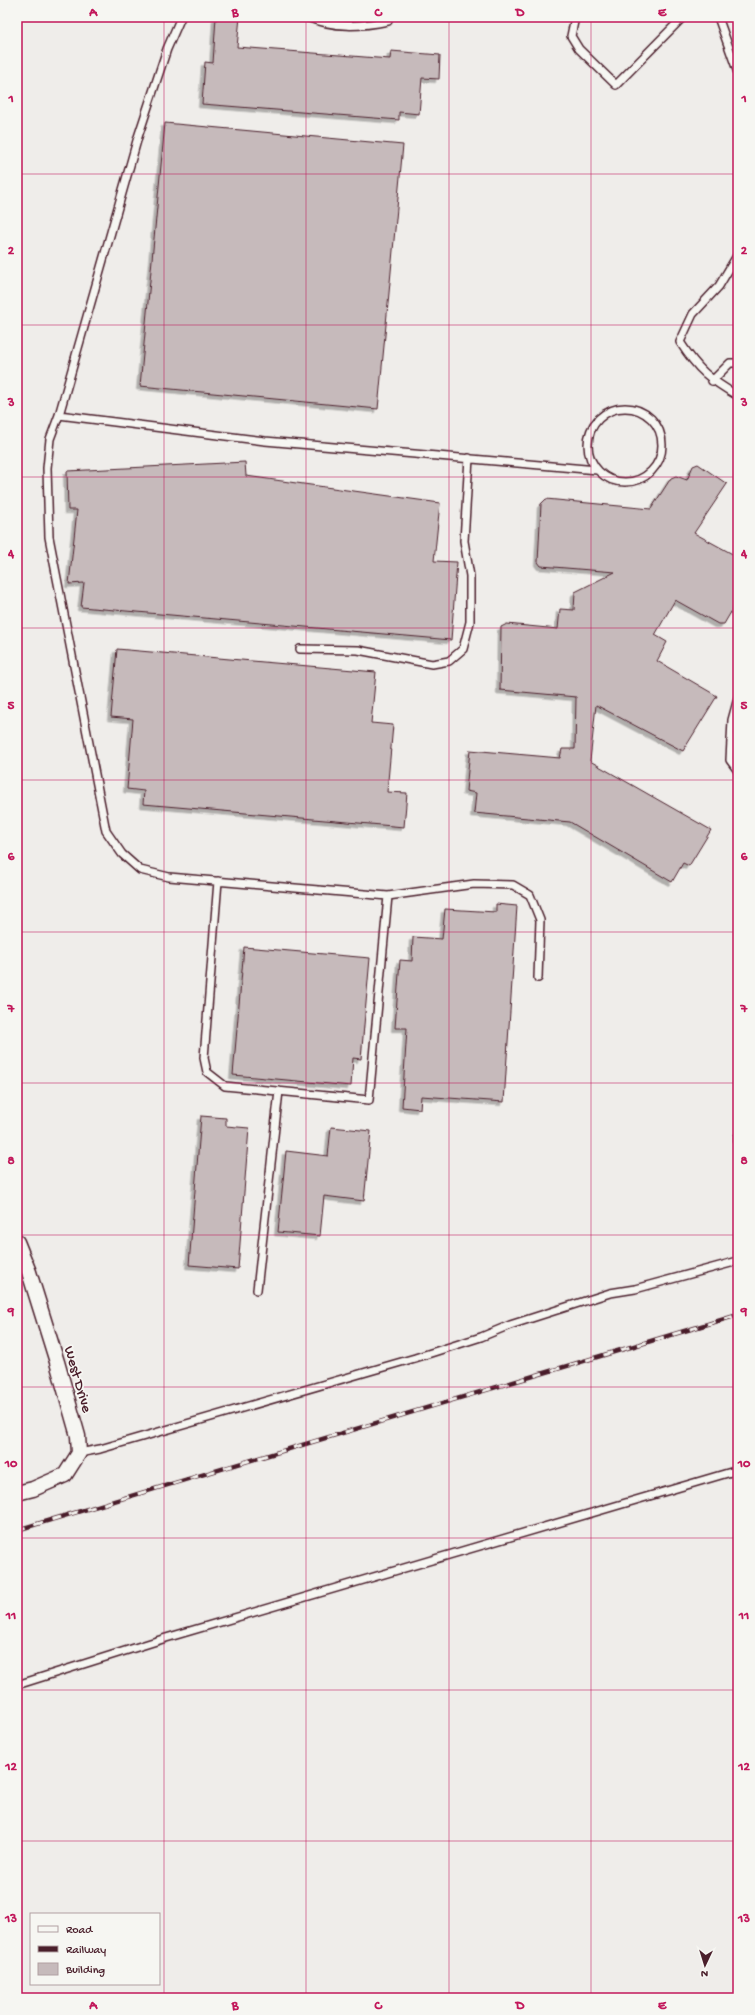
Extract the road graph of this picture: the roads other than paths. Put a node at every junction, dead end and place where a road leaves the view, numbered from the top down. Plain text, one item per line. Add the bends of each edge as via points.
1 (181, 17) edge
2 (307, 17) edge
3 (575, 17) edge
4 (683, 17) edge
5 (718, 17) edge
6 (388, 21) dead end
7 (738, 73) edge
8 (738, 254) edge
9 (738, 363) edge
10 (712, 381) junction
11 (738, 396) edge
12 (59, 415) junction
13 (469, 458) junction
14 (597, 470) junction
15 (300, 649) dead end
16 (738, 698) edge
17 (738, 771) edge
18 (218, 881) junction
19 (388, 896) junction
20 (538, 978) dead end
21 (279, 1091) junction
22 (738, 1138) edge
23 (738, 1151) edge
24 (17, 1242) edge
25 (738, 1261) edge
26 (257, 1290) dead end
27 (79, 1453) junction
28 (738, 1470) edge
29 (17, 1493) edge
30 (17, 1685) edge

1 - 12 lane via 167,49 138,137
2 - 6 lane via 319,22 358,27
3 - 4 lane via 571,36 579,49 616,85
5 - 7 lane
8 - 10 lane via 719,286 693,314 680,342 693,362
9 - 10 lane via 730,363
10 - 11 lane
12 - 13 lane via 265,441
12 - 18 lane via 50,439 47,468 49,537 106,832 122,854 140,870 169,877
13 - 14 lane
13 - 15 lane via 464,541 470,576 470,622 463,649 449,661 432,664 358,650
14 - 14 lane via 604,476 621,482 638,480 646,476 658,463 661,454 661,437 653,421 646,415 630,409 612,411 597,421 589,437 588,446
16 - 17 lane via 732,720 730,760
18 - 19 lane
18 - 21 lane via 204,1058 207,1072 225,1086
19 - 20 lane via 474,884 513,885 530,895 540,920
19 - 21 lane via 369,1100
21 - 26 lane
22 - 23 lane
24 - 27 street, West Drive via 57,1362 78,1436
25 - 27 lane via 635,1289 610,1293 415,1358
27 - 29 street via 65,1475
28 - 30 lane via 174,1636

